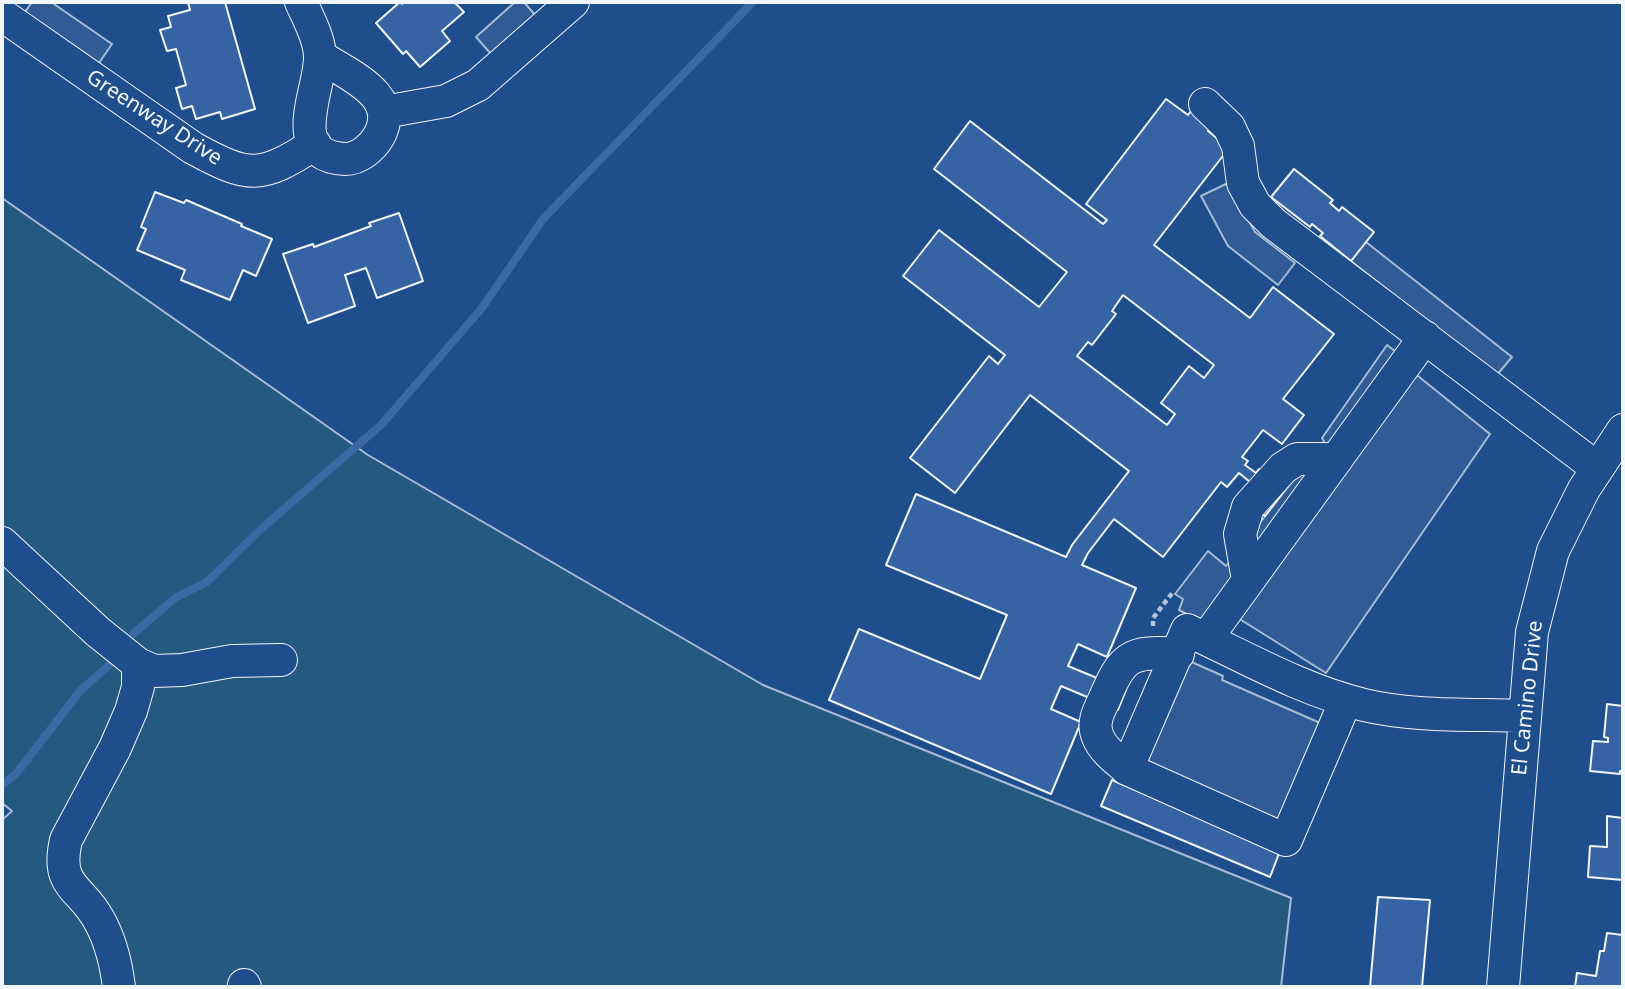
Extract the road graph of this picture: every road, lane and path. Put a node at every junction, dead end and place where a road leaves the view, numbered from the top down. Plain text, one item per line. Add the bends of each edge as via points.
1 (301, 2) edge
2 (573, 2) edge
3 (2, 15) edge
4 (320, 56) junction
5 (1205, 104) dead end
6 (384, 112) junction
7 (315, 144) junction
8 (1425, 337) junction
9 (1623, 430) edge
10 (1337, 459) junction
11 (1597, 468) junction
12 (2, 543) edge
13 (1248, 580) junction
14 (1173, 592) dead end
15 (1206, 639) junction
16 (1165, 646) junction
17 (281, 660) dead end
18 (138, 664) junction
19 (1346, 700) junction
20 (1524, 716) junction
21 (1127, 769) junction
22 (119, 987) edge
23 (1503, 987) edge

1 - 4 street
2 - 6 street via 478,85 446,101
3 - 7 street, Greenway Drive via 193,148 225,165 257,173 287,162
4 - 6 street via 369,88 383,103
4 - 7 street via 309,121
5 - 8 street via 1229,127 1238,146 1243,183 1255,205
6 - 7 street via 379,137 353,159 323,153
8 - 10 street
8 - 11 street
9 - 11 street, El Camino Drive
10 - 13 street
10 - 13 street via 1297,459 1248,507 1240,534
11 - 20 street, El Camino Drive via 1553,551 1544,581 1532,632
12 - 18 street
13 - 15 street
14 - 16 path via 1153,618
15 - 16 street via 1187,631
15 - 19 street
16 - 21 street
16 - 21 street via 1126,661 1116,671 1094,727 1098,739
17 - 18 street via 154,671
18 - 22 street via 131,711 62,856 68,881 108,936
19 - 20 street via 1399,711
19 - 21 street via 1286,840
20 - 23 street, El Camino Drive

